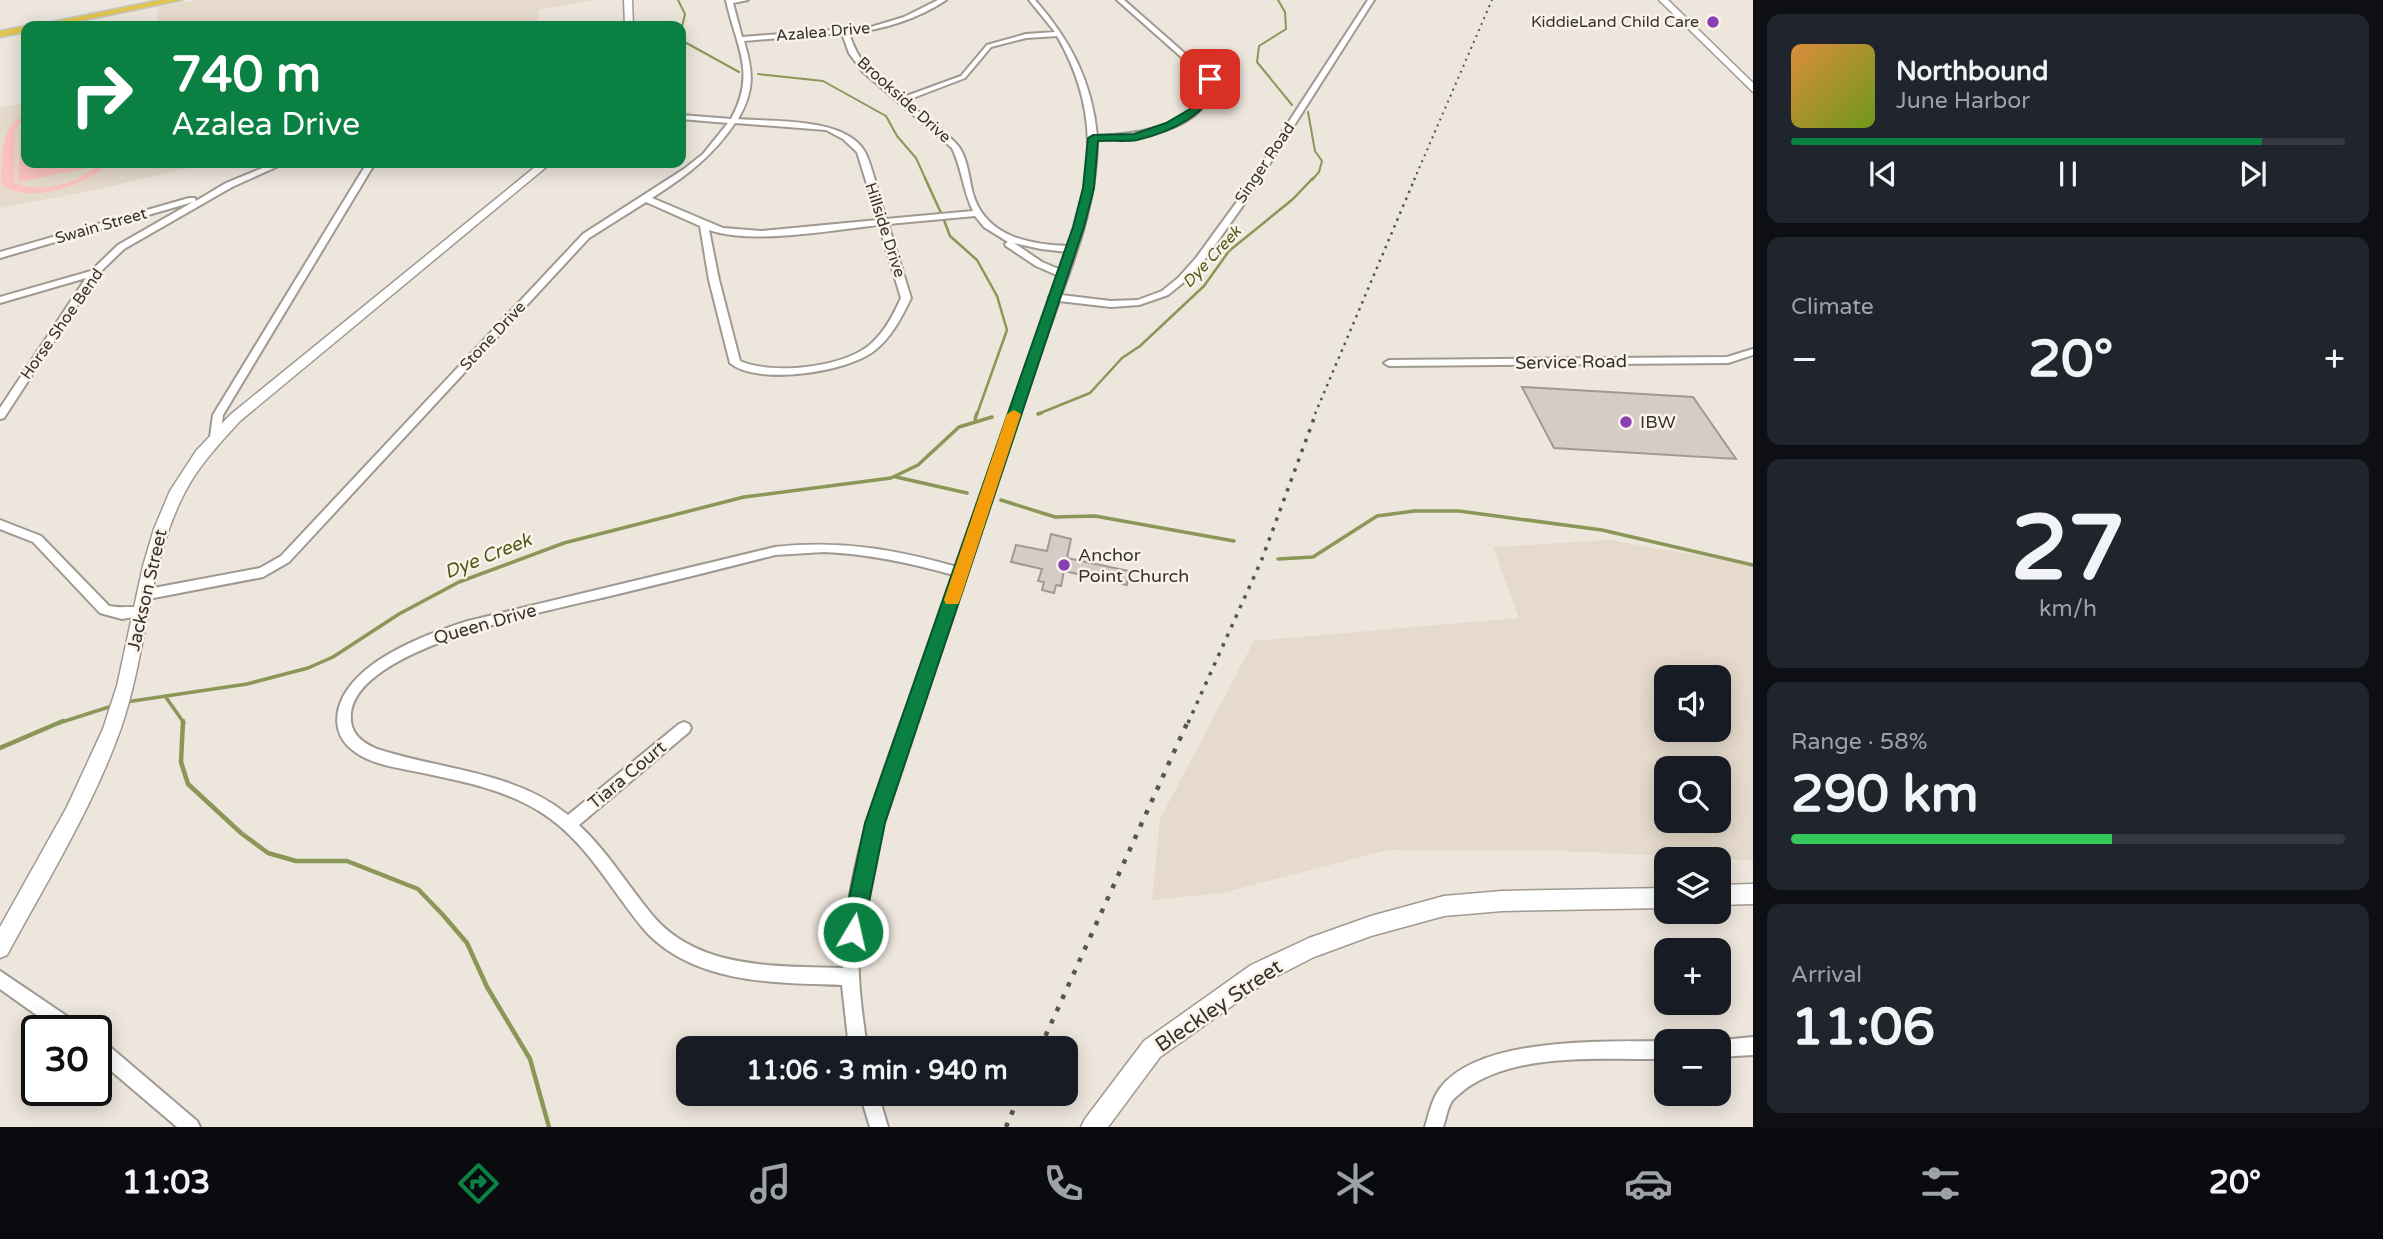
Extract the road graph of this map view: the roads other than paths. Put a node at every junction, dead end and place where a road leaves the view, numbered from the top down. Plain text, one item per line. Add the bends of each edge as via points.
1 (177, 0) edge
2 (628, 0) edge
3 (729, 0) edge
4 (745, 0) edge
5 (943, 0) edge
6 (1032, 0) edge
7 (1120, 0) edge
8 (1371, 0) edge
9 (1664, 0) edge
10 (65, 21) edge
11 (629, 21) edge
12 (21, 30) edge
13 (845, 32) junction
14 (0, 34) edge
15 (1060, 34) junction
16 (740, 38) junction
17 (1753, 89) edge
18 (902, 100) junction
19 (686, 117) edge
20 (734, 120) junction
21 (1093, 138) junction
22 (266, 168) edge
23 (368, 168) edge
24 (540, 168) edge
25 (645, 198) junction
26 (203, 200) junction
27 (979, 213) junction
28 (883, 223) junction
29 (705, 225) junction
30 (1003, 240) junction
31 (1071, 249) junction
32 (0, 255) edge
33 (94, 273) junction
34 (1062, 274) junction
35 (1054, 297) junction
36 (0, 300) edge
37 (1753, 352) edge
38 (1389, 363) dead end
39 (2, 410) edge
40 (215, 437) junction
41 (0, 524) edge
42 (962, 573) junction
43 (143, 595) junction
44 (140, 612) junction
45 (684, 728) dead end
46 (570, 822) junction
47 (1753, 894) edge
48 (1731, 895) edge
49 (1654, 898) edge
50 (0, 948) edge
51 (850, 976) junction
52 (0, 979) edge
53 (51, 1015) edge
54 (857, 1036) edge
55 (1753, 1046) edge
56 (1731, 1047) edge
57 (1654, 1050) edge
58 (112, 1060) edge
59 (873, 1106) edge
60 (191, 1127) edge
61 (879, 1127) edge
62 (1093, 1127) edge
63 (1434, 1127) edge

1 - 10 highway
2 - 11 street
3 - 4 street
3 - 16 street, Stone Drive
5 - 13 street, Azalea Drive via 887,25
6 - 15 street
7 - 21 street via 1210,79 1210,93 1194,111 1153,132
8 - 35 street, Singer Road via 1192,268 1166,292 1142,302 1121,305
9 - 17 main road
12 - 14 highway
13 - 16 street, Azalea Drive
13 - 18 street, Brookside Drive via 852,54 865,71
15 - 18 street via 1026,36 989,46 962,77
15 - 21 street via 1087,92
16 - 20 street, Stone Drive via 748,88
18 - 27 street, Brookside Drive via 955,147
19 - 20 street, Hillside Drive
20 - 25 street, Stone Drive via 695,167
20 - 28 street, Hillside Drive via 843,133 861,152
21 - 31 street via 1088,188
22 - 26 street, Horse Shoe Bend
23 - 40 street via 218,415
24 - 40 street, Jackson Street
25 - 29 street
25 - 43 street, Stone Drive via 586,236 285,559 263,572
26 - 32 street, Swain Street
26 - 33 street, Horse Shoe Bend via 144,232
27 - 28 street
27 - 30 street, Brookside Drive
28 - 29 street via 761,234
28 - 29 street, Hillside Drive via 906,298 900,313 869,350 843,362 812,368 746,370 735,363
30 - 31 street
30 - 34 street, Brookside Drive
31 - 34 street
33 - 36 street
33 - 39 street, Horse Shoe Bend
34 - 35 street
35 - 42 street
37 - 38 street, Service Road via 1728,360
40 - 43 street, Jackson Street via 181,484 164,519
41 - 44 street via 37,539 104,610
42 - 46 street, Queen Drive via 867,549 817,545 775,551 468,626 390,660 349,695 342,717 345,733 358,747 515,791
42 - 51 street via 875,823 860,883
43 - 44 street, Jackson Street
44 - 50 street, Jackson Street via 113,727
45 - 46 street, Tiara Court
46 - 51 street, Queen Drive via 665,939 729,968
47 - 48 street
49 - 62 street, Bleckley Street via 1444,906 1309,948 1259,973 1152,1049
51 - 54 street
52 - 53 street
55 - 56 street
57 - 63 street via 1530,1055 1479,1071 1446,1093
58 - 60 street
59 - 61 street

